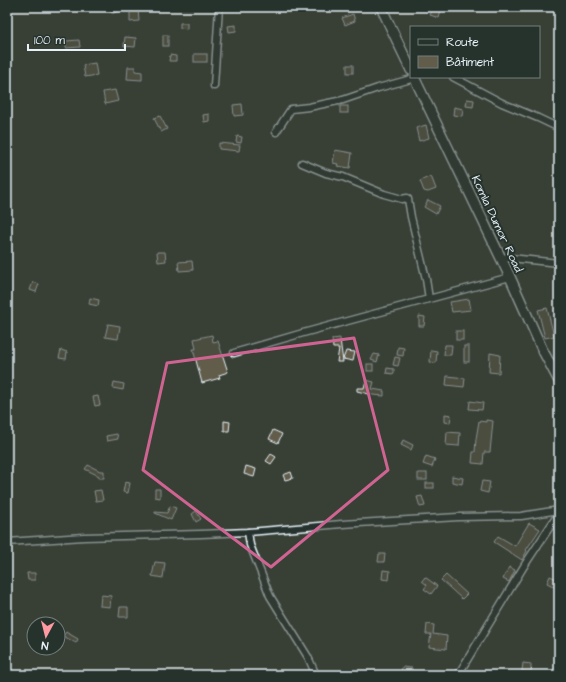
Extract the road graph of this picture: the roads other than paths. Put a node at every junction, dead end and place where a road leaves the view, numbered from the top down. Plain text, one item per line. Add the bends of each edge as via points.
1 (121, 7) edge
2 (219, 7) edge
3 (381, 7) edge
4 (113, 8) dead end
5 (410, 69) edge
6 (410, 76) edge
7 (414, 78) edge
8 (455, 78) edge
9 (214, 86) dead end
10 (559, 128) edge
11 (276, 132) dead end
12 (302, 163) dead end
13 (500, 257) junction
14 (559, 263) edge
15 (510, 278) junction
16 (429, 299) junction
17 (234, 353) dead end
18 (559, 381) edge
19 (559, 512) edge
20 (248, 532) junction
21 (7, 542) edge
22 (316, 675) edge
23 (458, 675) edge

1 - 4 street
2 - 9 street
3 - 5 street, Komla Dumor Road
6 - 11 street via 343,100 291,109
7 - 13 street, Komla Dumor Road
8 - 10 street via 502,103
12 - 16 street via 384,194 407,198
13 - 14 street
13 - 15 street, Komla Dumor Road
15 - 16 street
15 - 18 street, Komla Dumor Road
16 - 17 street
19 - 20 street
19 - 23 street
20 - 21 street
20 - 22 street via 250,545 270,596 308,657

